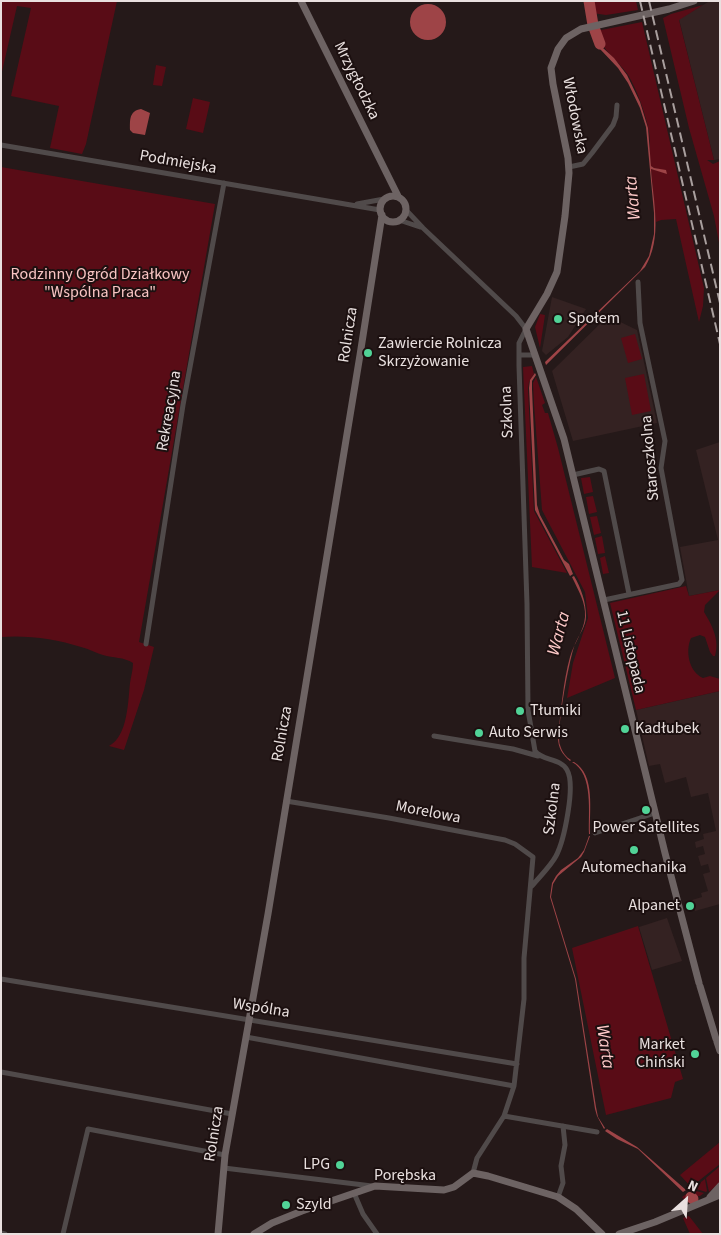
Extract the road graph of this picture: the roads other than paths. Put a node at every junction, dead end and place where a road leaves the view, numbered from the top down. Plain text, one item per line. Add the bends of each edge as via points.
1 (301, 1) edge
2 (694, 1) edge
3 (617, 105) dead end
4 (1, 145) edge
5 (569, 167) junction
6 (386, 173) junction
7 (224, 183) junction
8 (398, 196) junction
9 (385, 198) junction
10 (351, 204) junction
11 (406, 210) junction
12 (381, 213) junction
13 (399, 220) junction
14 (390, 221) junction
15 (423, 228) junction
16 (378, 240) junction
17 (638, 282) dead end
18 (526, 329) junction
19 (519, 355) junction
20 (537, 359) junction
21 (573, 475) junction
22 (629, 594) junction
23 (604, 600) junction
24 (146, 644) dead end
25 (434, 736) dead end
26 (538, 756) junction
27 (286, 801) junction
28 (655, 813) junction
29 (595, 833) dead end
30 (532, 886) junction
31 (1, 979) edge
32 (249, 1019) junction
33 (246, 1037) junction
34 (720, 1052) edge
35 (517, 1064) junction
36 (1, 1072) edge
37 (514, 1086) junction
38 (232, 1114) junction
39 (504, 1116) junction
40 (563, 1126) junction
41 (597, 1132) dead end
42 (225, 1155) junction
43 (224, 1168) junction
44 (473, 1173) junction
45 (375, 1186) junction
46 (720, 1186) edge
47 (354, 1193) junction
48 (719, 1195) edge
49 (558, 1198) junction
50 (707, 1199) junction
51 (1, 1233) edge
52 (6, 1234) edge
53 (63, 1234) edge
54 (218, 1234) edge
55 (254, 1234) edge
56 (377, 1234) edge
57 (602, 1234) edge
58 (619, 1234) edge

1 - 6 street, Mrzygłodzka
2 - 5 street, Włodowska via 583,28 562,42 552,68
3 - 5 street via 613,125 592,153 583,164
4 - 7 street, Podmiejska
5 - 18 street, Włodowska via 556,272
6 - 8 street, Mrzygłodzka
6 - 9 street, Mrzygłodzka
7 - 10 street, Podmiejska
7 - 24 street, Rekreacyjna via 183,406
8 - 9 street
8 - 11 street via 404,201
9 - 10 street, Podmiejska
9 - 12 street
10 - 12 street, Podmiejska
11 - 13 street
11 - 15 street
12 - 14 street
12 - 16 street, Rolnicza
13 - 14 street
13 - 15 street
14 - 16 street, Rolnicza
15 - 18 street
16 - 27 street, Rolnicza
17 - 22 street, Staroszkolna via 640,323 665,441 661,468 682,580 679,584
18 - 19 street, Szkolna via 519,341
18 - 20 street, 11 Listopada
19 - 20 street
19 - 26 street, Szkolna via 528,710
20 - 21 street, 11 Listopada
21 - 22 street via 604,471
21 - 23 street, 11 Listopada
22 - 23 street, Staroszkolna
23 - 28 street, 11 Listopada
25 - 26 street
26 - 30 street, Szkolna via 567,769 570,792 561,844
27 - 30 street, Morelowa via 505,840 533,857
27 - 32 street, Rolnicza
28 - 29 street
28 - 34 street, 11 Listopada via 699,985
30 - 35 street
31 - 32 street, Wspólna
32 - 33 street, Rolnicza
32 - 35 street, Wspólna
33 - 37 street
33 - 38 street, Rolnicza
35 - 37 street
36 - 38 street
37 - 39 street
38 - 42 street, Rolnicza
39 - 40 street
39 - 44 street via 477,1158
40 - 41 street
40 - 49 street via 565,1145
42 - 43 street, Rolnicza
42 - 53 street via 88,1129
43 - 45 street
43 - 54 street, Rolnicza
44 - 45 street, Porębska via 444,1190
44 - 49 street
45 - 47 street, Porębska
46 - 50 street
47 - 55 street, Porębska via 272,1223
47 - 56 street
48 - 50 street
49 - 57 street via 576,1209
50 - 58 street
51 - 52 street

